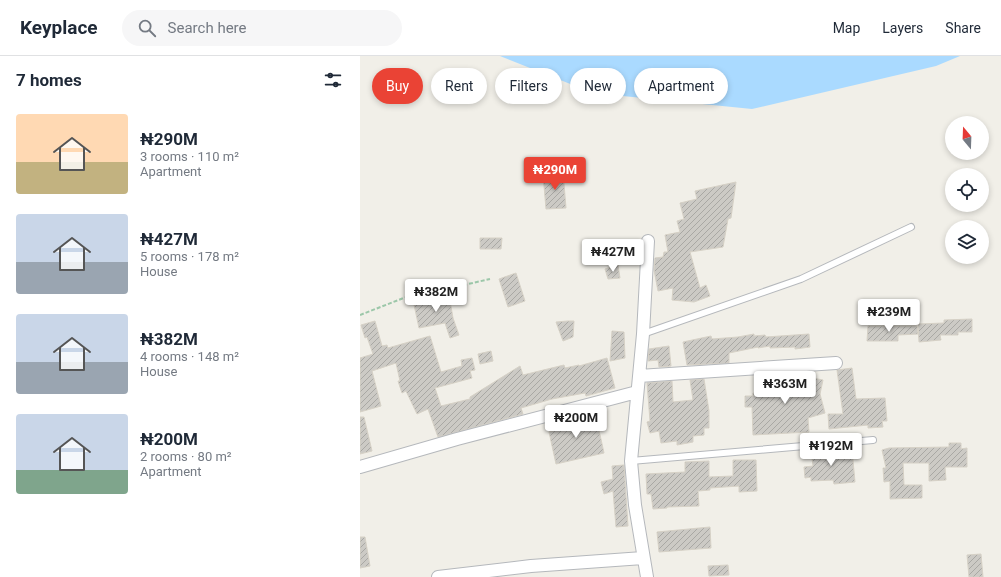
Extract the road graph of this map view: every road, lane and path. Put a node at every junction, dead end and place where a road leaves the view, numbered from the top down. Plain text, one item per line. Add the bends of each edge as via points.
1 (911, 227) dead end
2 (648, 241) dead end
3 (490, 279) dead end
4 (360, 315) edge
5 (643, 334) junction
6 (836, 363) dead end
7 (639, 376) junction
8 (637, 392) junction
9 (873, 440) dead end
10 (631, 461) junction
11 (360, 467) edge
12 (643, 558) junction
13 (438, 577) edge
14 (647, 577) edge

1 - 5 lane via 801,279
2 - 5 street
3 - 4 path via 464,286 420,292
5 - 7 street
6 - 7 street
7 - 8 street
8 - 10 street
8 - 11 street
9 - 10 lane
10 - 12 street
12 - 13 street via 531,566
12 - 14 street

